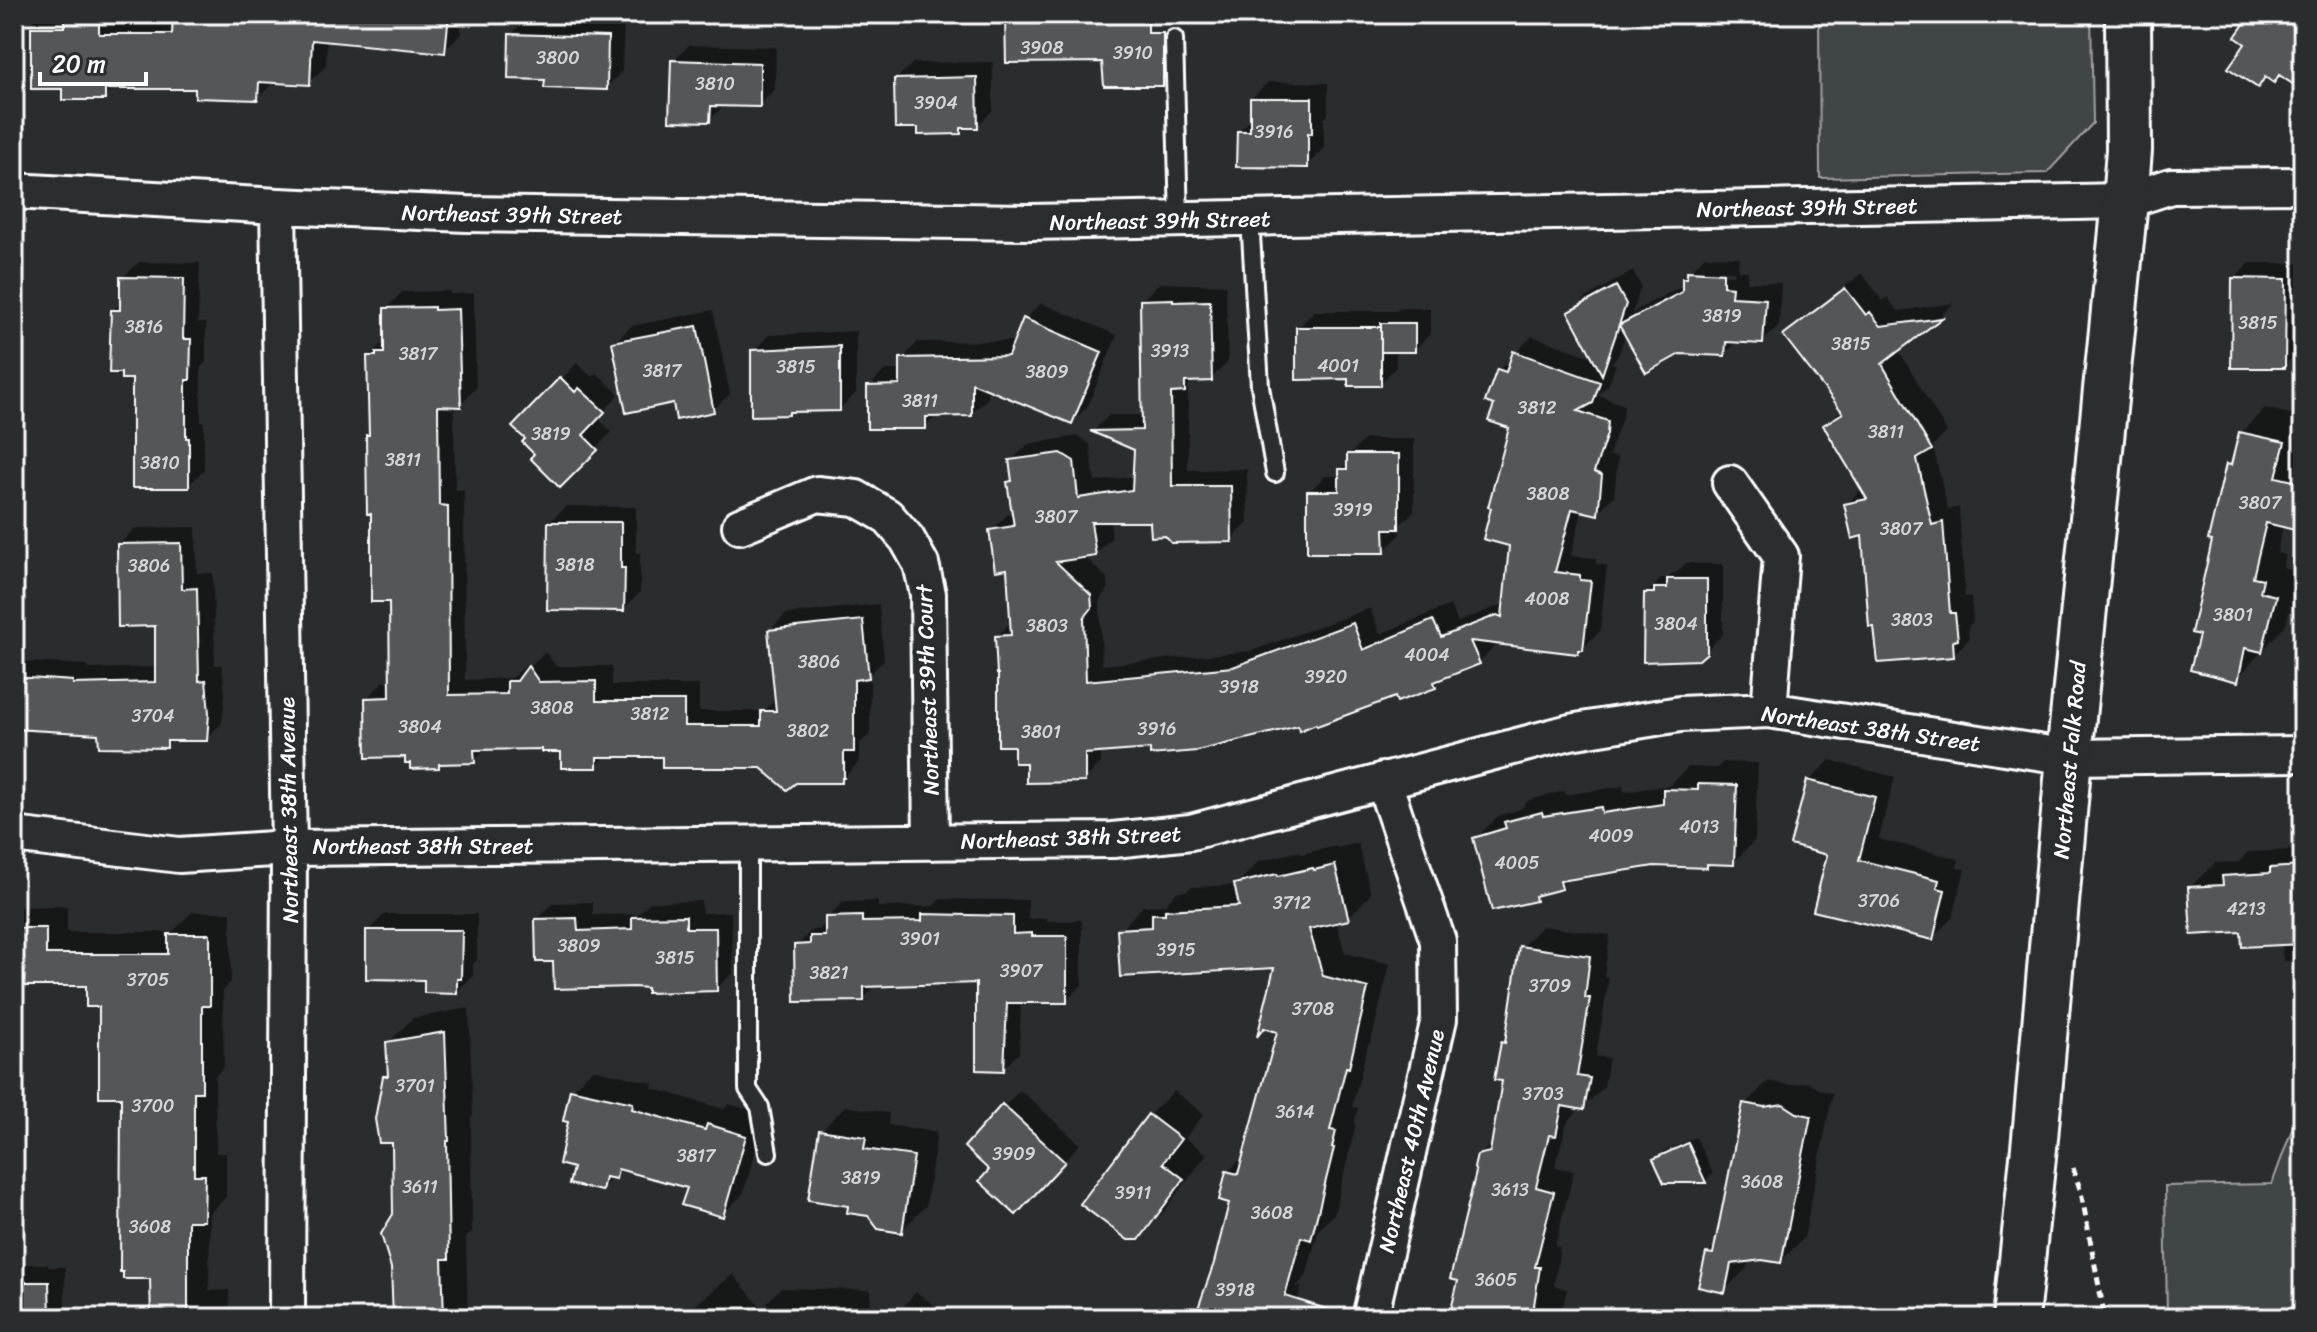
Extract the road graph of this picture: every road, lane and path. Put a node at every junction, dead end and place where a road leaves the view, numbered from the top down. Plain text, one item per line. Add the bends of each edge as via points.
1 (2128, 14) edge
2 (1174, 39) dead end
3 (2303, 185) edge
4 (14, 191) edge
5 (2125, 201) junction
6 (278, 206) junction
7 (1250, 218) junction
8 (1179, 219) junction
9 (1275, 473) dead end
10 (1730, 483) dead end
11 (740, 526) dead end
12 (1769, 710) junction
13 (2303, 754) edge
14 (2069, 757) junction
15 (1383, 780) junction
16 (14, 835) edge
17 (931, 842) junction
18 (748, 843) junction
19 (289, 848) junction
20 (768, 1153) dead end
21 (2072, 1165) dead end
22 (287, 1318) edge
23 (1370, 1318) edge
24 (2016, 1318) edge
25 (2105, 1318) edge

1 - 5 street, Northeast Falk Road
2 - 8 lane
3 - 5 street, Northeast 39th Street via 2171,186
4 - 6 street, Northeast 39th Street
5 - 7 street, Northeast 39th Street
5 - 14 street, Northeast Falk Road
6 - 8 street, Northeast 39th Street via 1014,222
6 - 19 street, Northeast 38th Avenue
7 - 8 street, Northeast 39th Street
7 - 9 lane via 1260,386
10 - 12 street via 1781,556
11 - 17 street, Northeast 39th Court via 817,494 856,498 887,516 907,539 921,564 928,594
12 - 14 street, Northeast 38th Street
12 - 15 street, Northeast 38th Street via 1680,714 1570,732
13 - 14 street, Northeast 38th Street
14 - 24 street, Northeast Falk Road
15 - 17 street, Northeast 38th Street via 1191,832 1113,840
15 - 23 street, Northeast 40th Avenue via 1438,941 1439,1019
16 - 19 street, Northeast 38th Street via 179,855
17 - 18 street, Northeast 38th Street
18 - 19 street, Northeast 38th Street
18 - 20 lane via 748,1089 760,1107
19 - 22 street, Northeast 38th Avenue
21 - 25 path

